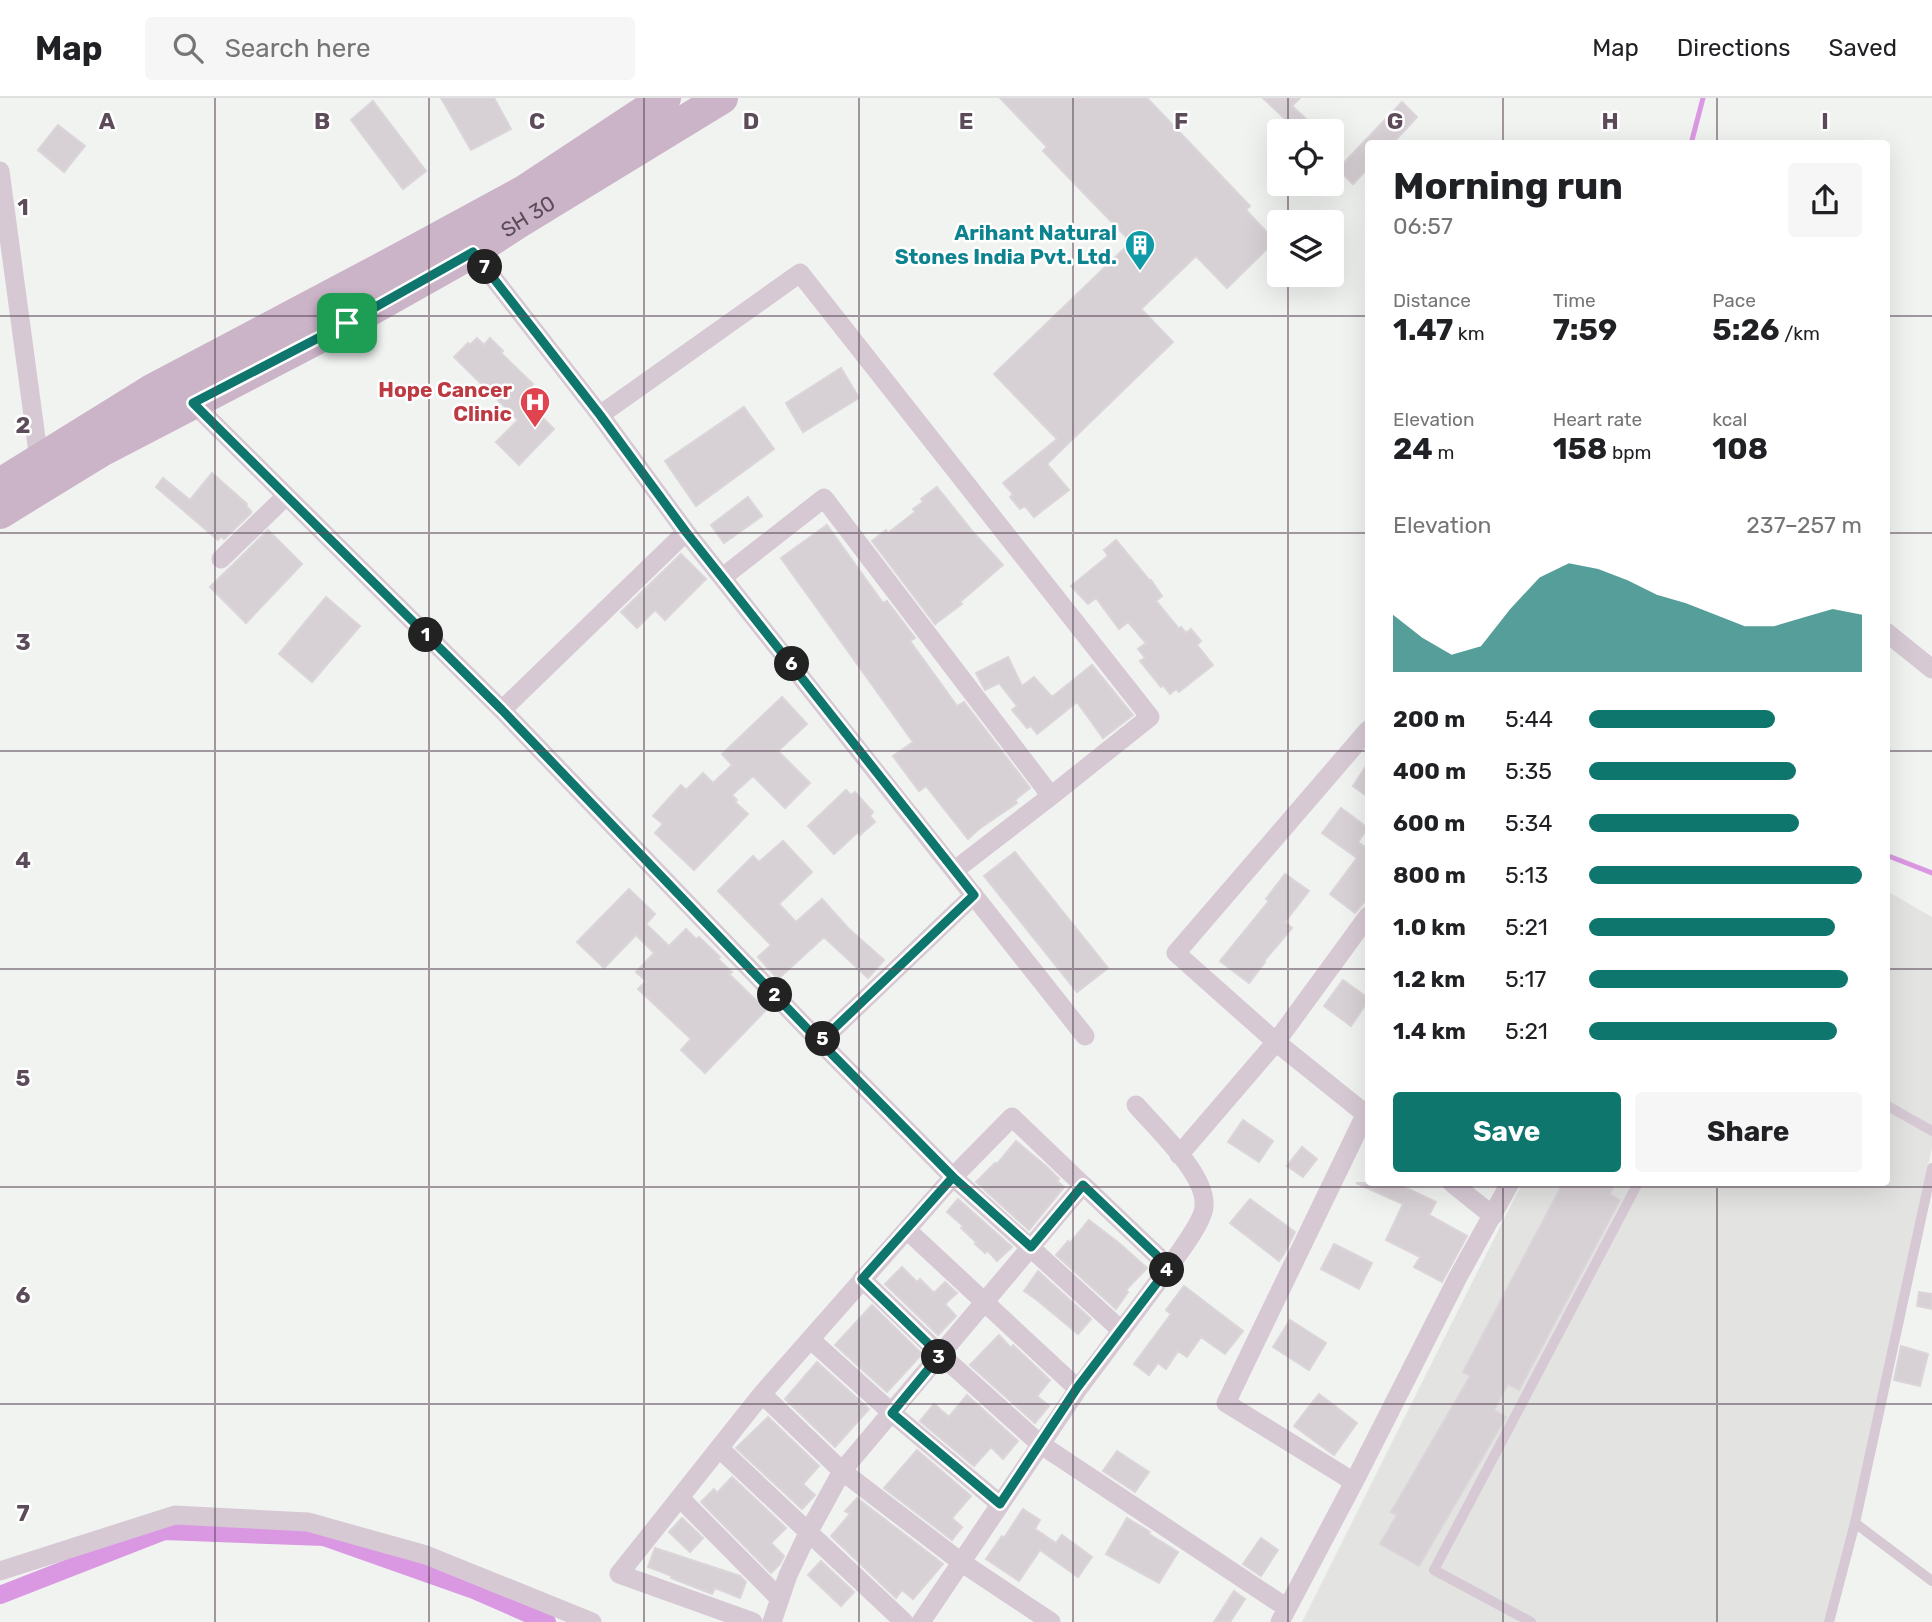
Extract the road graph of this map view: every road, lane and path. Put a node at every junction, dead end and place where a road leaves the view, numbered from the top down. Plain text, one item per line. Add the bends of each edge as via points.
1 (665, 98) edge
2 (722, 98) edge
3 (0, 171) edge
4 (473, 252) junction
5 (193, 403) junction
6 (600, 415) junction
7 (95, 440) junction
8 (38, 460) junction
9 (0, 484) edge
10 (286, 496) junction
11 (0, 513) edge
12 (686, 532) junction
13 (221, 559) dead end
14 (723, 577) junction
15 (1890, 635) edge
16 (1932, 669) edge
17 (502, 710) junction
18 (1365, 733) edge
19 (1051, 796) junction
20 (955, 870) junction
21 (974, 895) junction
22 (1365, 920) edge
23 (1085, 1036) dead end
24 (820, 1042) junction
25 (1276, 1042) junction
26 (1136, 1105) dead end
27 (1890, 1107) edge
28 (1365, 1111) edge
29 (1365, 1117) edge
30 (1932, 1131) edge
31 (1180, 1155) junction
32 (1932, 1168) edge
33 (953, 1177) junction
34 (1083, 1185) junction
35 (1456, 1186) edge
36 (1508, 1186) edge
37 (1636, 1186) edge
38 (1493, 1216) junction
39 (907, 1230) junction
40 (1031, 1247) junction
41 (1169, 1267) junction
42 (862, 1279) junction
43 (985, 1302) junction
44 (1122, 1331) junction
45 (810, 1339) junction
46 (940, 1355) junction
47 (1077, 1388) junction
48 (762, 1394) junction
49 (892, 1413) junction
50 (1040, 1444) junction
51 (720, 1449) junction
52 (842, 1471) junction
53 (1354, 1482) junction
54 (680, 1498) junction
55 (1000, 1504) junction
56 (1855, 1523) junction
57 (808, 1533) junction
58 (961, 1562) junction
59 (0, 1571) edge
60 (1932, 1581) edge
61 (780, 1599) junction
62 (1283, 1615) edge
63 (592, 1622) edge
64 (753, 1622) edge
65 (772, 1622) edge
66 (904, 1622) edge
67 (921, 1622) edge
68 (1051, 1622) edge
69 (1531, 1622) edge
70 (1829, 1622) edge

1 - 7 main road, SH 30 via 523,191 150,391
2 - 4 main road, SH 30
3 - 8 street
4 - 5 main road, SH 30
4 - 6 street
5 - 7 main road, SH 30
5 - 10 street
6 - 12 street
6 - 19 street via 800,273 1150,716
7 - 8 main road, SH 30
7 - 11 main road, SH 30
8 - 9 main road, SH 30
10 - 13 street
10 - 17 street
12 - 14 street
12 - 17 street
14 - 19 street via 824,498
14 - 20 street
15 - 16 street
17 - 24 street
18 - 25 street via 1176,953
19 - 20 street
20 - 21 street
21 - 23 street
21 - 24 street
22 - 25 street
24 - 33 street
25 - 28 street
25 - 31 street
26 - 31 street
27 - 30 lane
29 - 53 street via 1226,1403
31 - 41 street via 1201,1185 1205,1207
32 - 56 lane
33 - 34 street via 1012,1117
33 - 39 street
33 - 40 street
34 - 40 street
34 - 41 street
35 - 38 street
36 - 38 street
37 - 69 lane via 1434,1570
38 - 53 street
39 - 42 street
39 - 43 street
40 - 43 street
40 - 44 street
41 - 44 street
42 - 45 street
42 - 46 street
43 - 46 street
43 - 47 street
44 - 47 street
45 - 48 street
45 - 49 street
46 - 49 street
46 - 50 street
47 - 50 street
48 - 51 street
48 - 52 street
49 - 52 street
49 - 55 street
50 - 55 street
50 - 62 street
51 - 54 street
51 - 57 street
52 - 57 street
52 - 58 street
53 - 62 street
54 - 61 street
54 - 64 street via 619,1574
55 - 58 street
56 - 60 lane
56 - 70 lane
57 - 61 street
57 - 66 street
58 - 67 street
58 - 68 street
59 - 63 street via 175,1515 309,1522 426,1555
61 - 65 street

